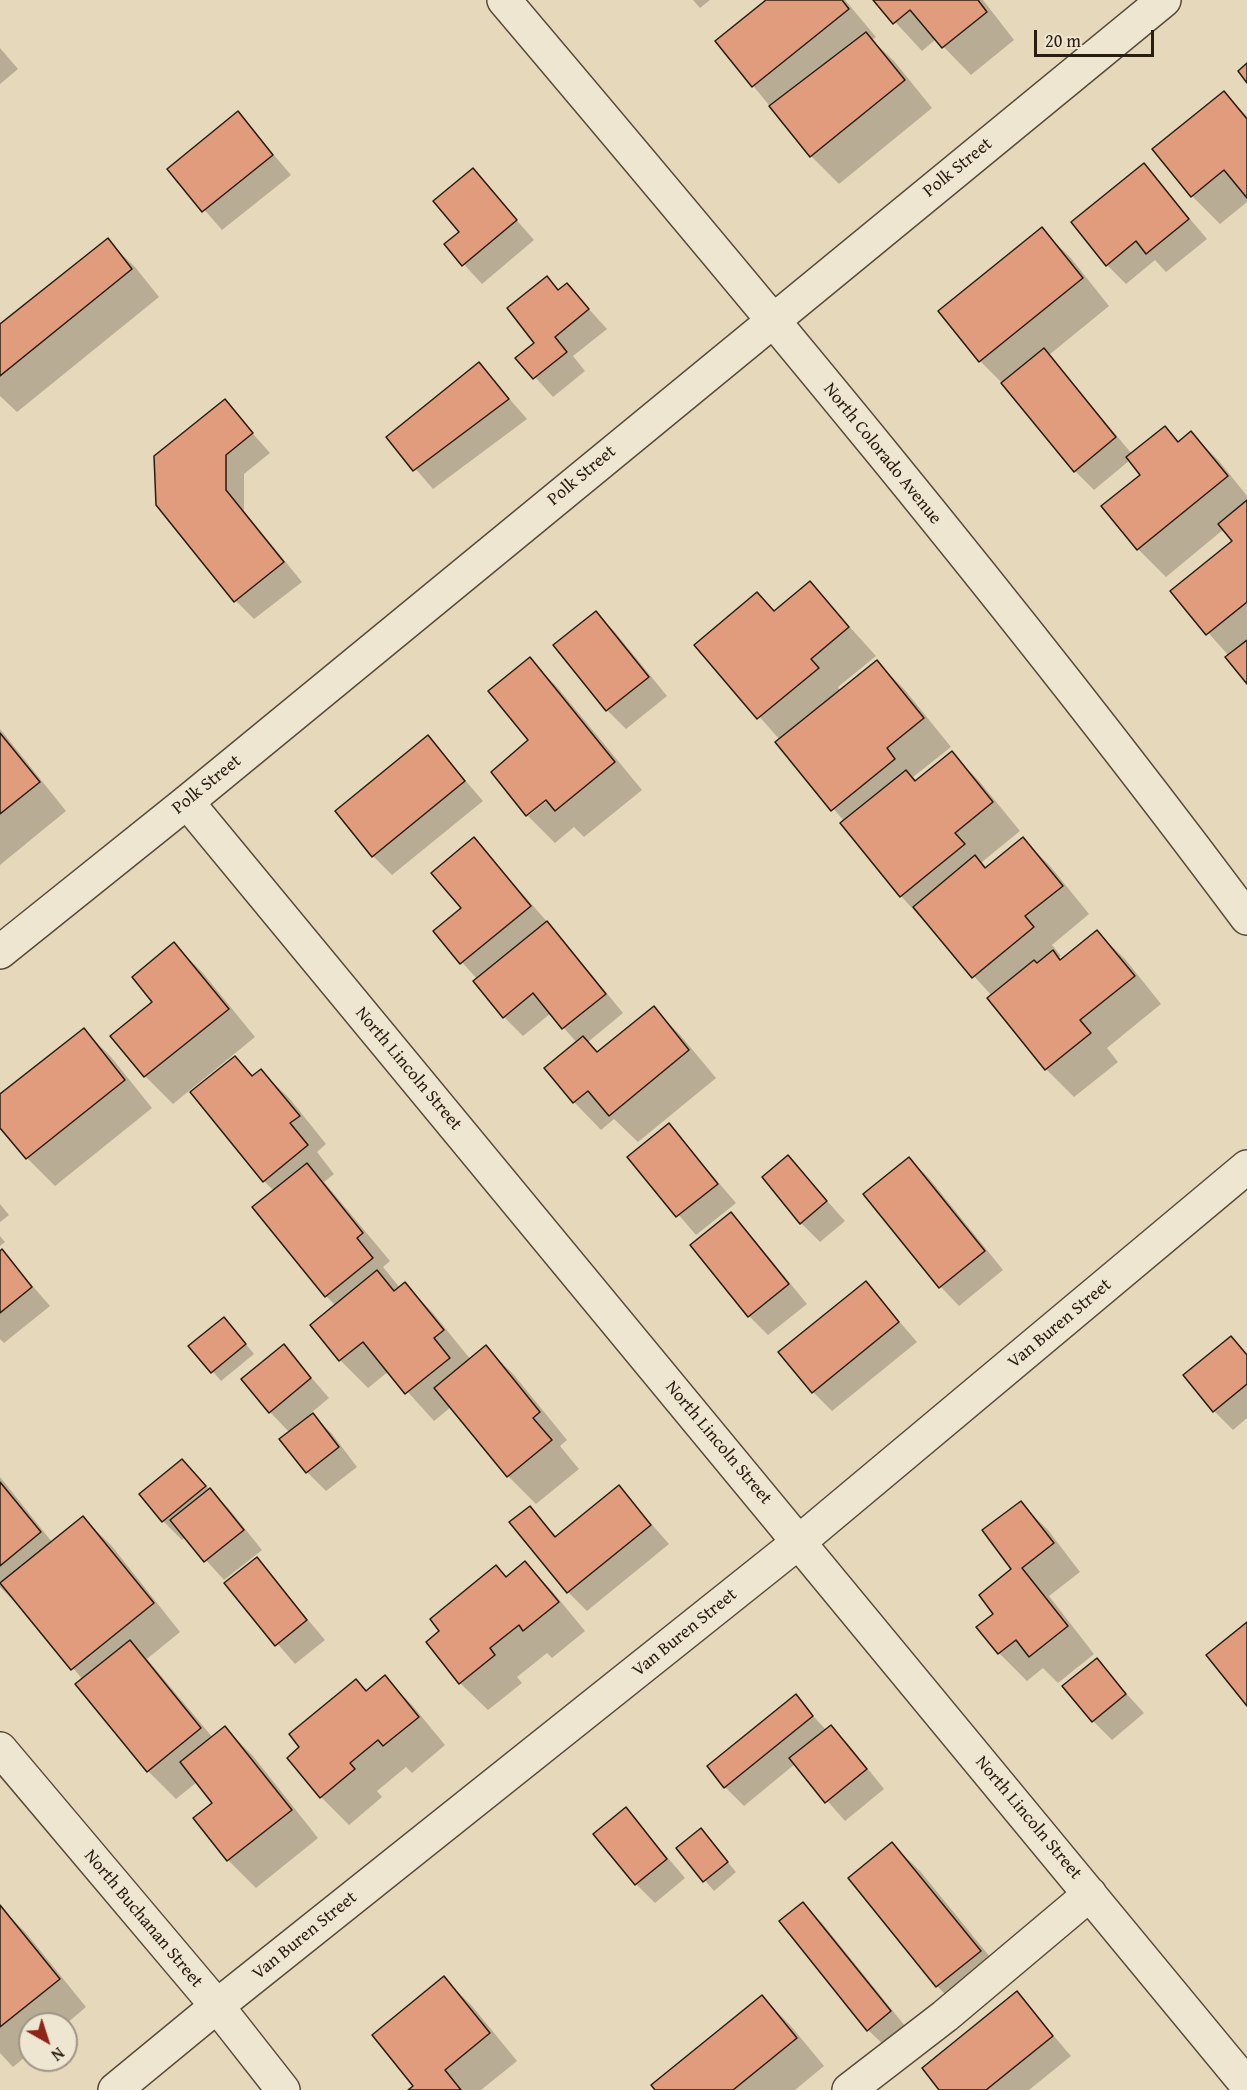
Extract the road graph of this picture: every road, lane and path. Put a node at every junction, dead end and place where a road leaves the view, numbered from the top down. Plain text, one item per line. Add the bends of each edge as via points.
1 (504, 0) edge
2 (1164, 0) edge
3 (774, 318) junction
4 (187, 802) junction
5 (1247, 918) edge
6 (0, 952) edge
7 (1247, 1167) edge
8 (800, 1541) junction
9 (0, 1749) edge
10 (1090, 1894) junction
11 (217, 2006) junction
12 (1247, 2085) edge
13 (115, 2090) edge
14 (283, 2090) edge
15 (849, 2090) edge

1 - 3 street, North Colorado Avenue
2 - 3 street, Polk Street
3 - 4 street, Polk Street
3 - 5 street, North Colorado Avenue via 1139,776
4 - 6 street, Polk Street
4 - 8 street, North Lincoln Street
7 - 8 street, Van Buren Street
8 - 10 street, North Lincoln Street
8 - 11 street, Van Buren Street
9 - 11 street, North Buchanan Street
10 - 12 street, North Lincoln Street
10 - 15 street via 945,2016
11 - 13 street, Van Buren Street
11 - 14 street, North Buchanan Street

